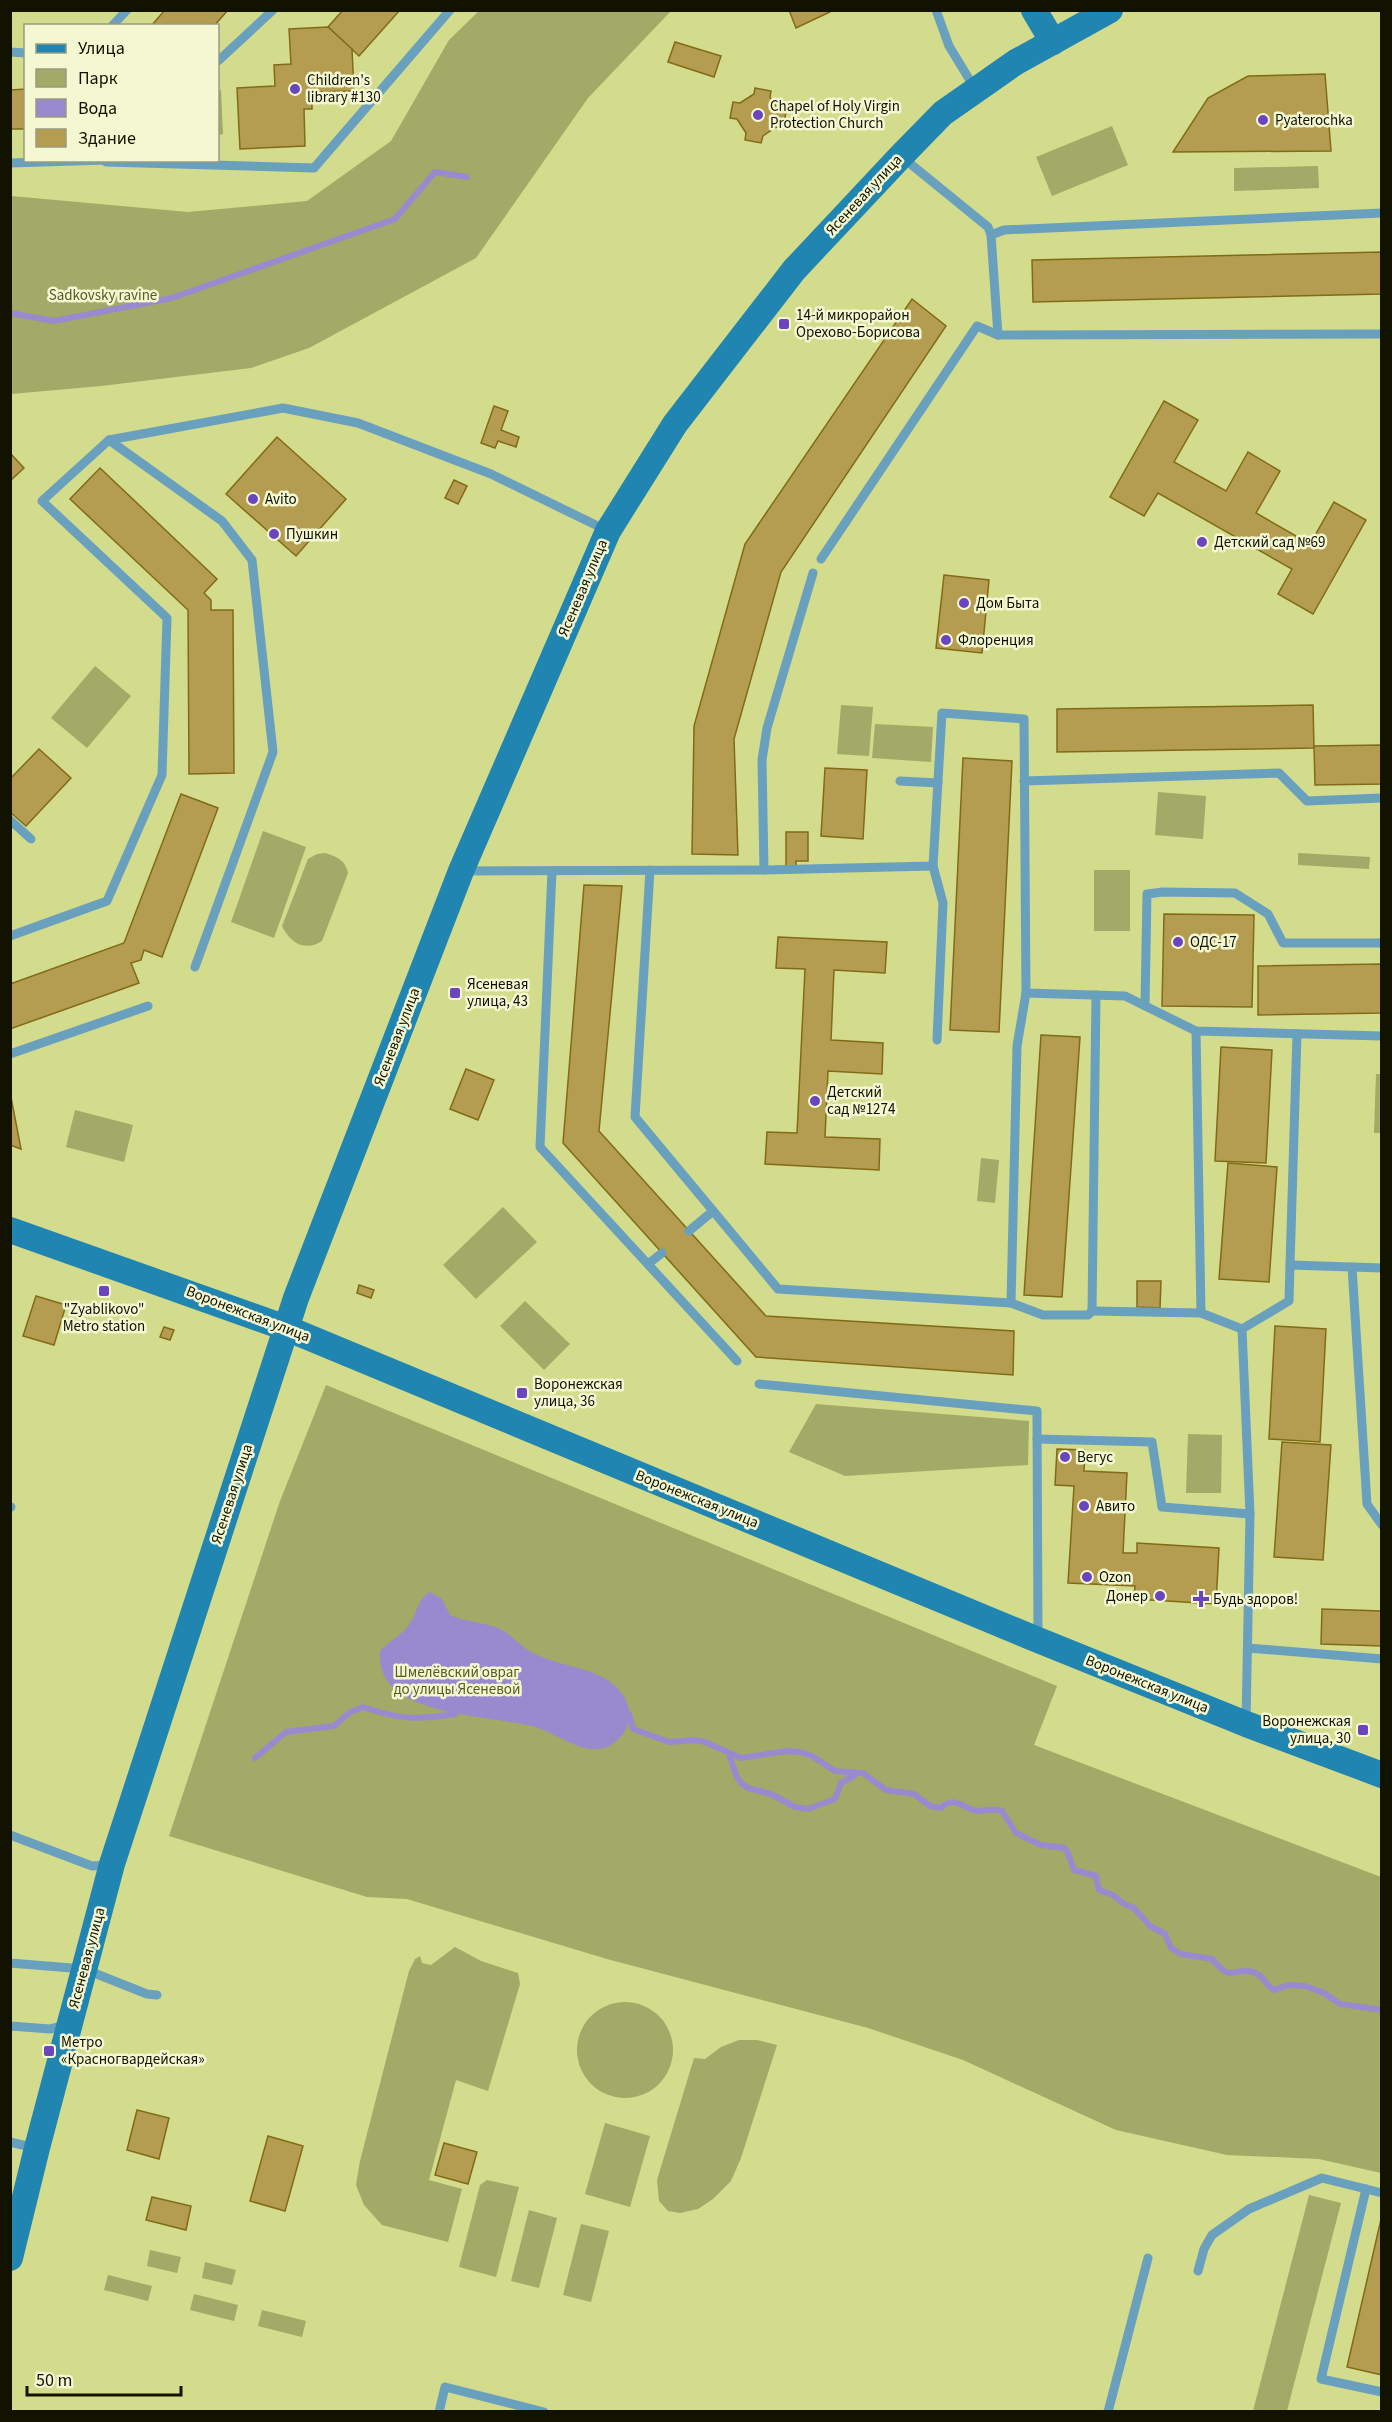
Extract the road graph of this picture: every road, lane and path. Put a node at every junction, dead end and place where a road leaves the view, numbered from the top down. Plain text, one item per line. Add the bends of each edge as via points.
1 (127, 10) edge
2 (273, 10) edge
3 (450, 10) edge
4 (936, 10) edge
5 (1034, 10) edge
6 (1110, 10) edge
7 (114, 24) edge
8 (1053, 42) junction
9 (219, 60) edge
10 (976, 90) junction
11 (902, 156) junction
12 (58, 162) edge
13 (136, 162) edge
14 (10, 163) edge
15 (1382, 213) edge
16 (991, 235) junction
17 (1382, 334) edge
18 (998, 335) junction
19 (109, 440) junction
20 (608, 531) junction
21 (821, 559) dead end
22 (813, 573) dead end
23 (1024, 781) junction
24 (900, 782) dead end
25 (938, 783) junction
26 (1382, 798) edge
27 (10, 820) edge
28 (31, 840) dead end
29 (933, 866) junction
30 (650, 870) junction
31 (764, 870) junction
32 (461, 871) junction
33 (552, 871) junction
34 (10, 936) edge
35 (1382, 943) edge
36 (195, 967) dead end
37 (1026, 993) junction
38 (1096, 995) junction
39 (148, 1006) dead end
40 (1145, 1006) junction
41 (1196, 1031) junction
42 (1297, 1034) junction
43 (1382, 1036) edge
44 (937, 1040) dead end
45 (10, 1054) edge
46 (713, 1211) junction
47 (10, 1230) edge
48 (689, 1231) dead end
49 (662, 1253) dead end
50 (648, 1264) junction
51 (1290, 1264) junction
52 (1352, 1267) junction
53 (1382, 1268) edge
54 (1011, 1303) junction
55 (1092, 1311) junction
56 (1201, 1313) junction
57 (286, 1328) junction
58 (1242, 1329) junction
59 (737, 1361) dead end
60 (759, 1384) dead end
61 (1037, 1440) junction
62 (1250, 1514) junction
63 (1382, 1524) edge
64 (1038, 1640) junction
65 (1248, 1648) junction
66 (1382, 1659) edge
67 (1246, 1724) junction
68 (1382, 1775) edge
69 (10, 1835) edge
70 (112, 1864) junction
71 (10, 1963) edge
72 (84, 1969) junction
73 (157, 1995) dead end
74 (69, 2025) junction
75 (10, 2026) edge
76 (10, 2142) edge
77 (37, 2148) junction
78 (1365, 2189) junction
79 (1382, 2193) edge
80 (10, 2258) edge
81 (1148, 2258) dead end
82 (1198, 2271) dead end
83 (1382, 2392) edge
84 (440, 2412) edge
85 (544, 2412) edge
86 (1108, 2412) edge

1 - 7 lane
2 - 9 lane
3 - 13 lane via 314,168
4 - 10 lane via 949,46
5 - 8 main road
6 - 8 main road, Ясеневая улица
8 - 10 main road, Ясеневая улица
10 - 11 main road, Ясеневая улица via 944,113
11 - 16 lane via 976,215
11 - 20 main road, Ясеневая улица via 794,270 675,424
12 - 14 lane
15 - 16 lane via 1004,230
16 - 18 lane
17 - 18 lane
18 - 21 lane via 977,326
19 - 20 lane via 283,408 358,423 491,474
19 - 34 lane via 42,501 166,618 162,775 107,901
19 - 36 lane via 222,521 252,560 273,752
20 - 32 main road, Ясеневая улица
22 - 31 lane via 767,728 762,760
23 - 25 lane via 1024,719 942,713
23 - 26 lane via 1279,773 1307,801
23 - 37 lane
24 - 25 lane
25 - 29 lane
27 - 28 lane
29 - 31 lane
29 - 44 lane via 943,903
30 - 31 lane
30 - 33 lane
30 - 46 lane via 635,1117
32 - 33 lane
32 - 57 main road, Ясеневая улица
33 - 50 lane via 540,1147
35 - 40 lane via 1283,944 1268,914 1235,893 1147,894
37 - 38 lane
37 - 54 lane via 1017,1046
38 - 40 lane via 1125,996
38 - 55 lane
39 - 45 lane
40 - 41 lane
41 - 42 lane
41 - 56 lane
42 - 43 lane
42 - 51 lane
46 - 48 lane
46 - 54 lane via 778,1289
47 - 57 main road, Воронежская улица
49 - 50 lane
50 - 59 lane
51 - 52 lane
51 - 58 lane via 1289,1301
52 - 53 lane
52 - 63 lane via 1367,1504
54 - 55 lane via 1043,1315 1088,1315
55 - 56 lane
56 - 58 lane
57 - 64 main road, Воронежская улица
57 - 70 main road, Ясеневая улица
58 - 62 lane
60 - 61 lane via 1037,1412
61 - 62 lane via 1152,1442 1162,1507
61 - 64 lane
62 - 65 lane
64 - 67 main road, Воронежская улица
65 - 66 lane
65 - 67 lane
67 - 68 main road, Воронежская улица
69 - 70 lane via 92,1866
70 - 72 main road, Ясеневая улица
71 - 72 lane
72 - 73 lane
72 - 74 main road, Ясеневая улица
74 - 75 lane via 50,2029
74 - 77 main road, Ясеневая улица
76 - 77 lane
77 - 80 main road, Ясеневая улица
78 - 79 lane
78 - 82 lane via 1322,2178 1249,2209 1212,2235
78 - 83 lane via 1321,2379
81 - 86 lane
84 - 85 lane via 445,2387

